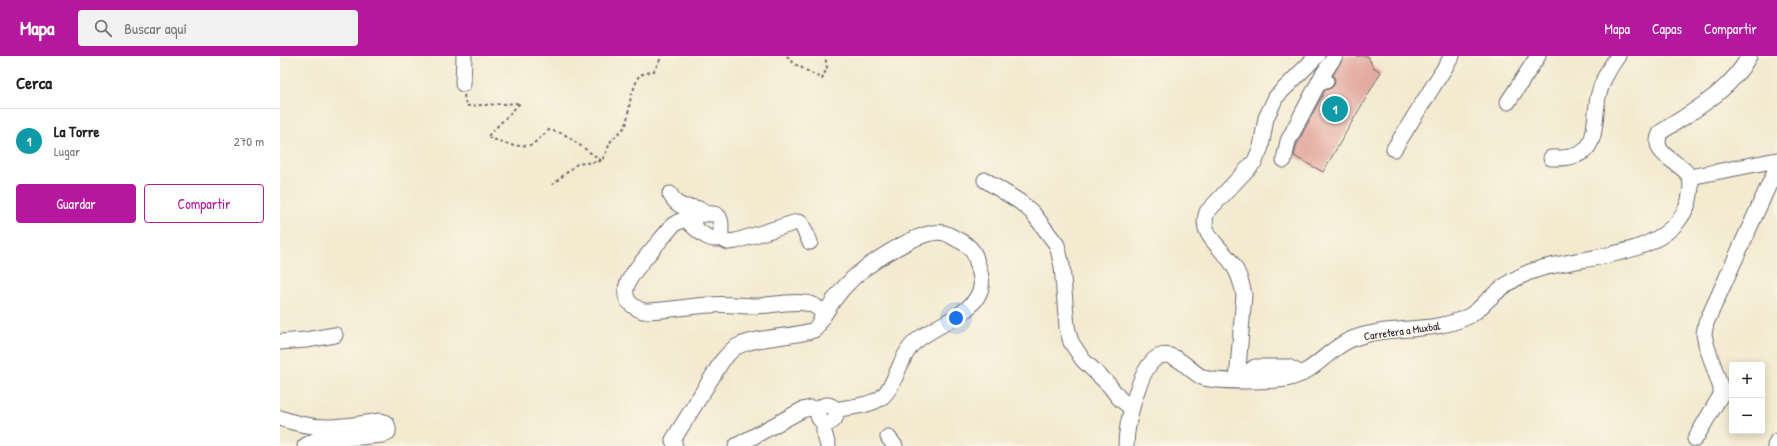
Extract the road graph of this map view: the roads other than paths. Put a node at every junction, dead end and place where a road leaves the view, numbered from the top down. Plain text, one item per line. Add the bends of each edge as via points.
1 (464, 56) edge
2 (1318, 56) edge
3 (1335, 56) edge
4 (1452, 56) edge
5 (1538, 56) edge
6 (1618, 56) edge
7 (1749, 56) edge
8 (463, 84) road end
9 (1508, 102) dead end
10 (1394, 150) dead end
11 (1551, 158) dead end
12 (1284, 160) dead end
13 (1777, 160) edge
14 (1777, 167) edge
15 (1690, 178) junction
16 (985, 180) dead end
17 (670, 194) dead end
18 (706, 214) junction
19 (686, 220) junction
20 (722, 238) junction
21 (810, 242) dead end
22 (823, 316) junction
23 (335, 334) dead end
24 (280, 342) edge
25 (1237, 380) junction
26 (1131, 408) junction
27 (821, 417) junction
28 (280, 418) edge
29 (762, 439) edge
30 (1695, 439) dead end
31 (1777, 441) edge
32 (305, 446) edge
33 (675, 446) edge
34 (736, 446) edge
35 (828, 446) edge
36 (1126, 446) edge
37 (1775, 446) edge

1 - 8 street
2 - 25 street via 1276,97 1266,118 1261,147 1255,161 1204,218 1207,232 1233,265 1244,295
3 - 12 street via 1288,141
4 - 10 street
5 - 9 street
6 - 11 street via 1601,88 1595,128 1588,146 1575,157
7 - 15 street via 1735,78 1659,135 1658,143 1662,152
13 - 15 street
14 - 30 street via 1706,323 1704,334 1721,395
15 - 25 street, Carretera a Muxbal via 1688,206 1673,227 1655,240 1624,251 1539,269 1519,276 1503,286 1472,314 1458,321 1423,329 1351,339 1302,374 1266,381
16 - 26 street via 1032,212 1057,245 1071,342 1083,360
17 - 18 street via 683,208 695,208
18 - 19 street
18 - 20 street via 717,216
19 - 20 street via 708,238
19 - 22 street via 673,225 633,271 626,290 628,299 636,308 653,311 712,304 757,306 797,302 814,305 822,311
20 - 21 street via 728,242 736,241 797,222 801,224
22 - 27 street via 846,285 865,268 907,243 928,234 944,233 961,241 976,256 981,284 978,296 972,303 963,312 912,345 882,396 872,402 836,410 836,416 830,422
22 - 33 street via 818,327 809,331 759,340 738,346 731,351 722,361 673,440
23 - 24 street
25 - 26 street, Carretera a Muxbal via 1211,380 1202,377 1185,364 1162,356 1156,358 1145,374
26 - 36 street, Carretera a Muxbal
27 - 29 street via 811,408 802,410
27 - 35 street
28 - 32 street via 330,428 380,421 388,426 388,432 382,435 314,441
29 - 34 street
31 - 37 street

